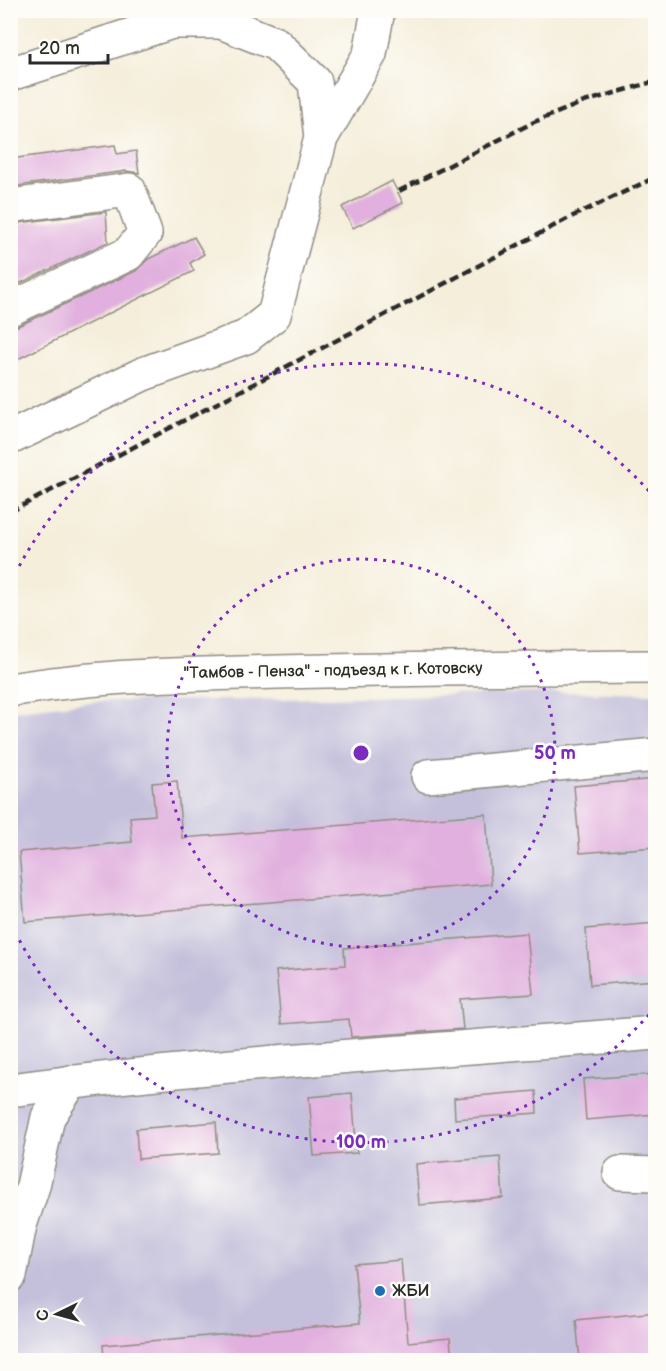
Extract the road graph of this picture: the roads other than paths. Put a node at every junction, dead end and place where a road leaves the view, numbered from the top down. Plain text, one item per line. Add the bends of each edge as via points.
1 (378, 10) edge
2 (10, 74) edge
3 (321, 138) junction
4 (10, 206) edge
5 (10, 309) edge
6 (10, 438) edge
7 (656, 667) edge
8 (10, 690) edge
9 (656, 755) edge
10 (429, 776) dead end
11 (656, 1033) edge
12 (71, 1082) junction
13 (10, 1090) edge
14 (620, 1173) dead end
15 (656, 1174) edge
16 (10, 1275) edge

1 - 3 main road via 370,54
2 - 3 main road via 172,22 220,22 276,44 315,82
3 - 6 main road via 274,315 246,338 143,374
4 - 5 main road via 129,190 145,233 129,254
7 - 8 main road, "Тамбов - Пенза" - подъезд к г. Котовску via 150,675 74,680
9 - 10 main road
11 - 12 main road
12 - 13 main road
12 - 16 main road via 48,1117
14 - 15 main road

